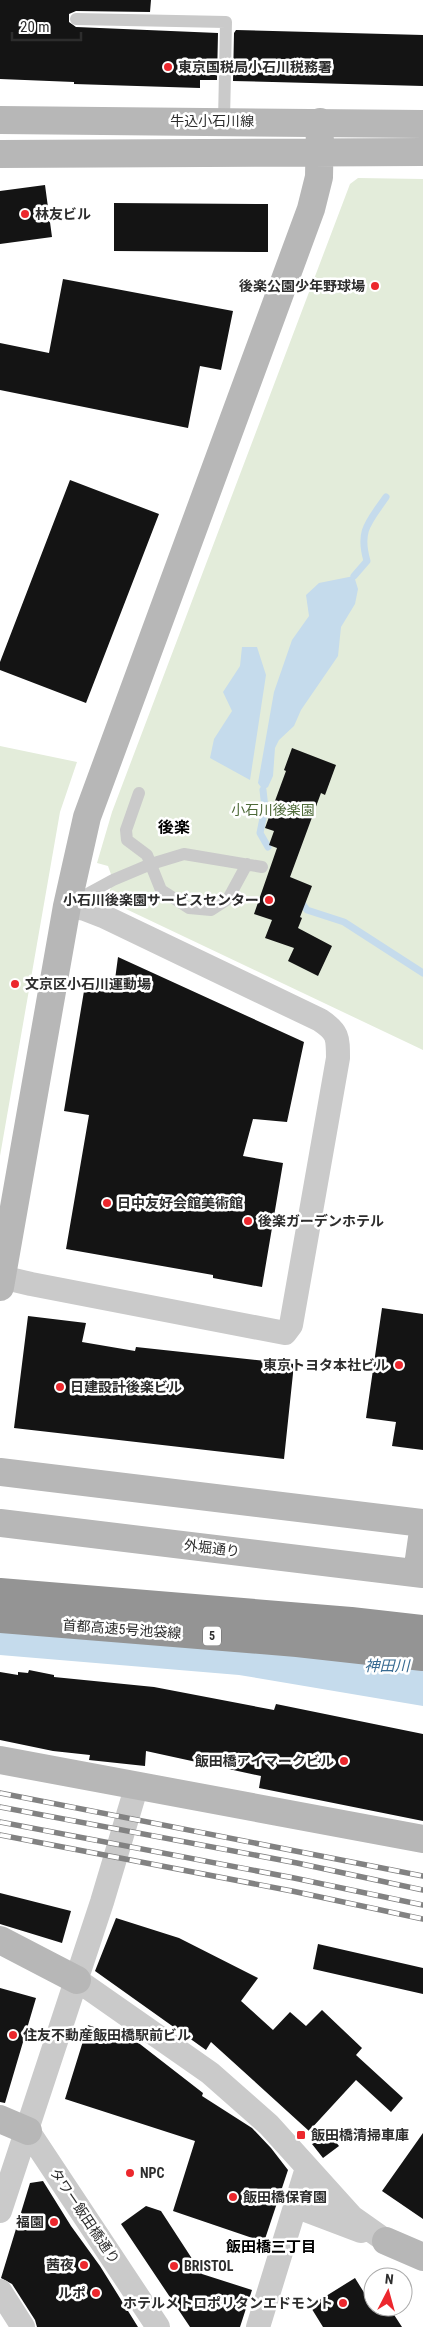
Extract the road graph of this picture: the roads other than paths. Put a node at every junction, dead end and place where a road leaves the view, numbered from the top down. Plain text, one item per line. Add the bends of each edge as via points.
1 (76, 19) dead end
2 (0, 120) edge
3 (224, 122) junction
4 (320, 122) junction
5 (423, 124) edge
6 (320, 151) junction
7 (423, 152) edge
8 (0, 154) edge
9 (139, 793) dead end
10 (150, 864) junction
11 (247, 864) junction
12 (262, 867) dead end
13 (67, 906) junction
14 (0, 1280) edge
15 (0, 1472) edge
16 (0, 1523) edge
17 (423, 1524) edge
18 (423, 1531) edge
19 (420, 1573) edge
20 (0, 1592) edge
21 (0, 1620) edge
22 (423, 1629) edge
23 (423, 1657) edge
24 (0, 1760) edge
25 (137, 1785) junction
26 (423, 1839) edge
27 (0, 1940) edge
28 (77, 1980) junction
29 (0, 2119) edge
30 (28, 2131) junction
31 (307, 2168) junction
32 (295, 2206) junction
33 (0, 2211) edge
34 (386, 2241) junction
35 (423, 2257) edge
36 (0, 2291) edge
37 (23, 2327) edge
38 (158, 2327) edge
39 (258, 2327) edge

1 - 3 lane via 226,22
2 - 3 street, 牛込小石川線
3 - 4 street, 牛込小石川線
4 - 5 street, 牛込小石川線
4 - 6 street
6 - 7 street
6 - 8 street
6 - 13 street via 319,177 311,209 87,817
9 - 10 lane via 126,830 127,840 147,855
10 - 11 lane via 184,854
10 - 11 lane via 161,890 189,908 210,910 228,899
10 - 13 lane
11 - 12 lane
13 - 14 street
13 - 14 street via 103,916 320,1020 337,1036 336,1068 291,1326 285,1333
15 - 17 street
16 - 19 street, 外堀通り
18 - 19 street
20 - 22 highway, 首都高速5号池袋線 / 5
21 - 23 highway, 首都高速5号池袋線 / 5 via 314,1644
24 - 25 street
25 - 26 street
25 - 28 street
27 - 28 street
28 - 30 street
28 - 31 street via 210,2073 270,2125
29 - 30 street
30 - 33 street
30 - 38 street, タワー飯田橋通り
31 - 32 street
31 - 34 street via 352,2217
32 - 34 street
32 - 39 street
34 - 35 street
36 - 37 street

